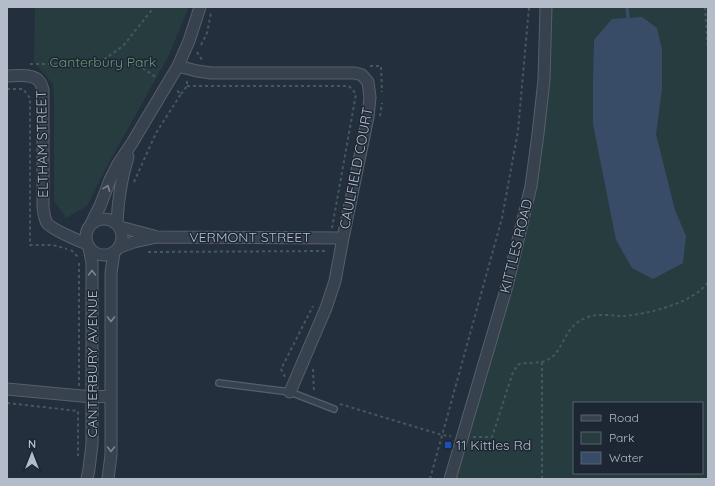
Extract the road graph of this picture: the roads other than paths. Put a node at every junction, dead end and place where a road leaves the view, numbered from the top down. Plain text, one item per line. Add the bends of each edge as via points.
1 (200, 7) edge
2 (546, 7) edge
3 (178, 66) junction
4 (7, 76) edge
5 (132, 143) junction
6 (118, 225) junction
7 (89, 226) junction
8 (62, 232) junction
9 (157, 237) junction
10 (342, 238) junction
11 (88, 246) junction
12 (117, 250) junction
13 (219, 384) dead end
14 (7, 389) edge
15 (290, 392) junction
16 (111, 396) junction
17 (92, 397) junction
18 (334, 409) dead end
19 (87, 479) edge
20 (108, 479) edge
21 (450, 479) edge

1 - 3 street
2 - 21 street, KITTLES ROAD via 544,80 531,186 507,286
3 - 5 street
3 - 10 street, CAULFIELD COURT via 211,73 355,73 368,82 368,117
4 - 8 street, ELTHAM STREET via 35,77 43,90 44,216 47,224
5 - 6 street via 120,186
7 -> 5 street via 110,180
6 - 7 street via 103,218
6 - 9 street, VERMONT STREET
6 - 12 street via 123,236
7 - 8 street
7 - 11 street via 86,235
8 - 11 street
9 - 10 street, VERMONT STREET
9 - 12 street, VERMONT STREET via 132,242
10 - 15 street, CAULFIELD COURT via 333,288
11 - 12 street via 92,251 102,255
17 -> 11 street, CANTERBURY AVENUE via 92,263
12 -> 16 street, CANTERBURY AVENUE via 112,273
13 - 15 lane
14 - 17 street
15 - 18 lane
16 - 17 street
16 -> 20 street, CANTERBURY AVENUE via 111,455
17 - 19 street, CANTERBURY AVENUE via 92,444

